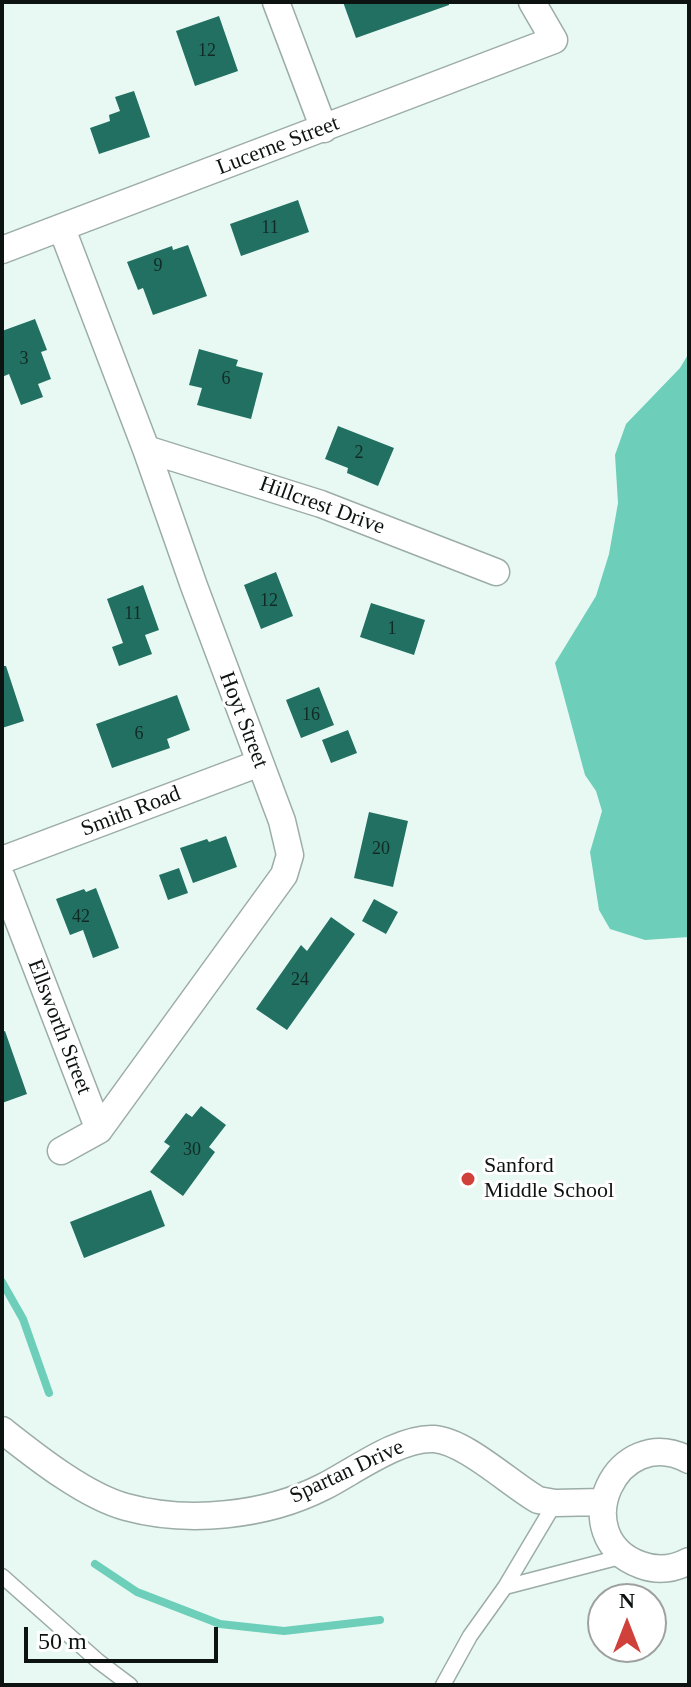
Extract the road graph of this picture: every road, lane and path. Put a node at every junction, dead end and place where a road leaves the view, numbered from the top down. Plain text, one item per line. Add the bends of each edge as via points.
1 (276, 2) edge
2 (532, 2) edge
3 (324, 129) junction
4 (62, 229) junction
5 (2, 250) edge
6 (146, 449) junction
7 (496, 572) dead end
8 (260, 763) junction
9 (2, 860) edge
10 (2, 878) edge
11 (99, 1130) junction
12 (61, 1151) dead end
13 (2, 1430) edge
14 (688, 1455) edge
15 (603, 1502) junction
16 (555, 1503) junction
17 (624, 1556) junction
18 (689, 1561) edge
19 (2, 1576) edge
20 (505, 1587) junction
21 (130, 1685) edge
22 (443, 1685) edge

1 - 3 street
2 - 3 street, Lucerne Street via 554,40
3 - 4 street, Lucerne Street
4 - 5 street, Lucerne Street
4 - 6 street, Hoyt Street
6 - 7 street, Hillcrest Drive via 321,504
6 - 8 street, Hoyt Street
8 - 9 street, Smith Road
8 - 11 street, Hoyt Street via 289,846 284,875
10 - 11 street, Ellsworth Street
11 - 12 street, Hoyt Street
13 - 16 street, Spartan Drive via 41,1461 102,1497 126,1507 168,1513 219,1516 272,1506 424,1439 449,1441 538,1500
14 - 15 street via 655,1453 627,1463 615,1474
15 - 16 street, Spartan Drive
15 - 17 street via 606,1531
16 - 20 lane
17 - 18 street via 651,1568
17 - 20 lane
19 - 21 lane
20 - 22 lane

